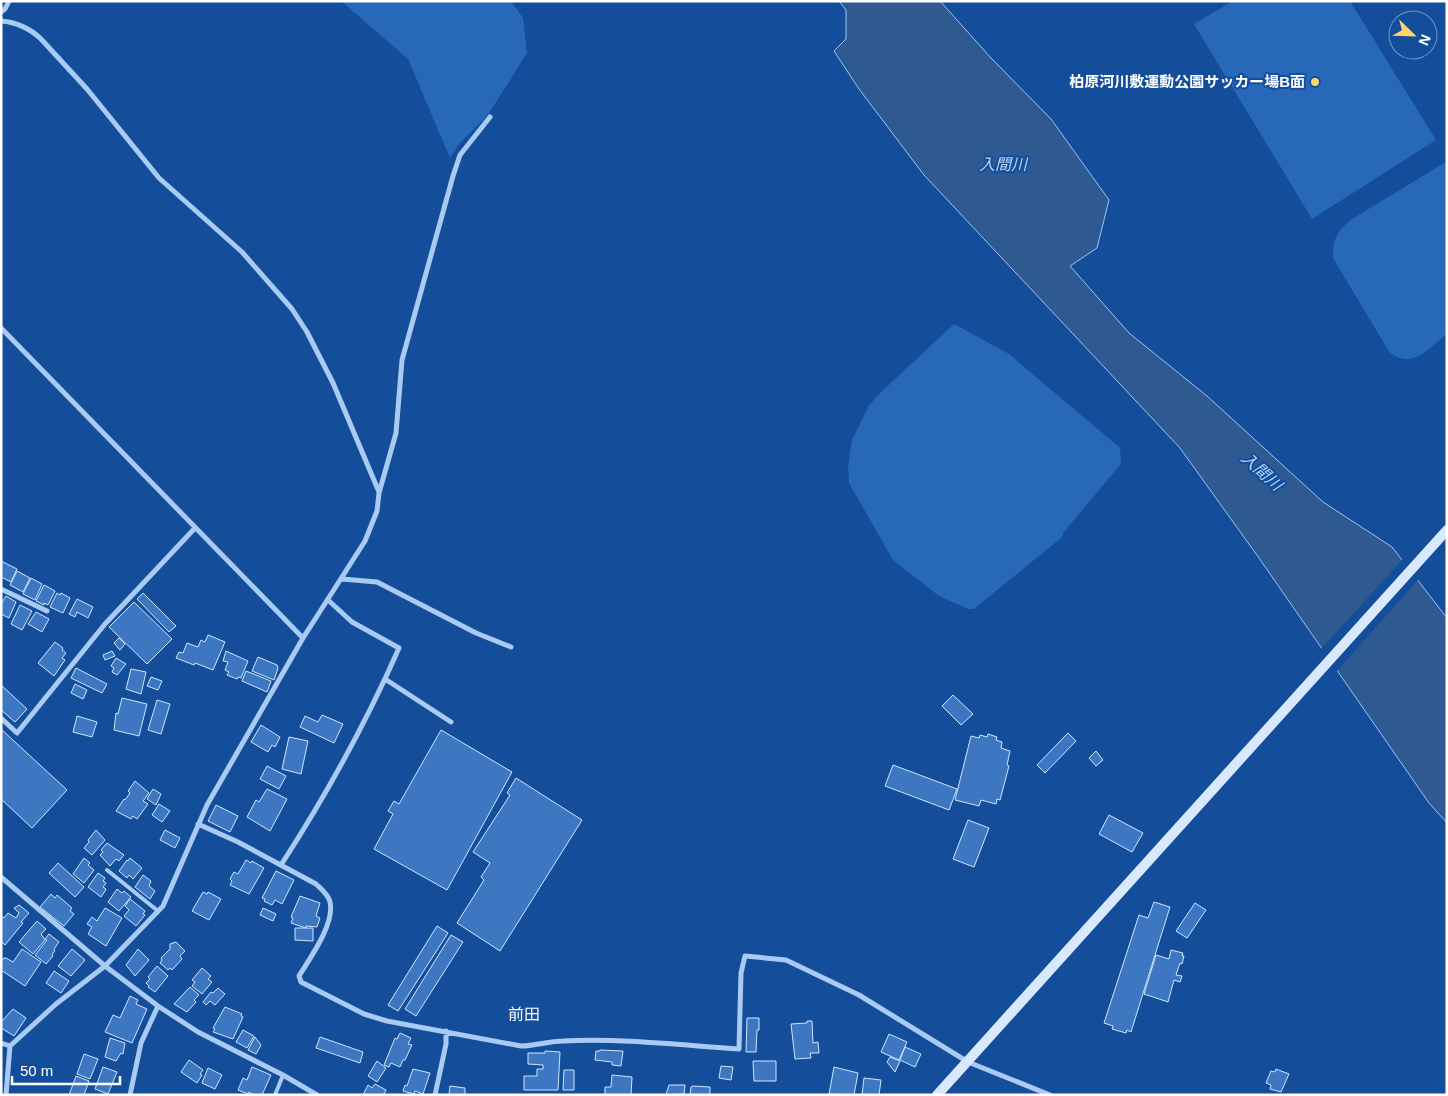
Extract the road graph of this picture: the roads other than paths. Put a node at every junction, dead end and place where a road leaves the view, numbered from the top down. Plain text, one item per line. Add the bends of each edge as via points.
1 (9, 1) edge
2 (1, 12) edge
3 (1, 21) edge
4 (490, 117) dead end
5 (1, 328) edge
6 (379, 492) junction
7 (195, 528) junction
8 (1447, 530) edge
9 (342, 579) junction
10 (1, 589) edge
11 (328, 600) junction
12 (47, 611) dead end
13 (303, 638) junction
14 (511, 647) dead end
15 (385, 679) junction
16 (1, 718) edge
17 (451, 722) dead end
18 (198, 824) junction
19 (281, 865) junction
20 (107, 870) dead end
21 (1, 878) edge
22 (158, 911) junction
23 (105, 966) junction
24 (158, 1006) junction
25 (446, 1032) junction
26 (1, 1043) edge
27 (10, 1046) junction
28 (968, 1062) junction
29 (283, 1075) junction
30 (6, 1095) edge
31 (130, 1095) edge
32 (275, 1095) edge
33 (316, 1095) edge
34 (435, 1095) edge
35 (937, 1095) edge
36 (1050, 1095) edge

1 - 2 street
3 - 6 street via 34,32 42,39 159,178 242,252 292,309 333,382
4 - 6 street via 460,155 453,176 402,360 396,432
5 - 7 street
6 - 9 street via 377,511 365,541
7 - 13 street
7 - 16 street via 105,624 17,733
8 - 28 street
9 - 11 street
9 - 14 street via 377,582 476,633
10 - 12 street
11 - 13 street
11 - 15 street via 352,622 399,648
13 - 18 street
15 - 17 street
15 - 19 street via 312,816
18 - 19 street
18 - 22 street via 171,890
19 - 25 street via 326,893 331,911 318,947 299,976 301,982 364,1014
20 - 22 lane
21 - 23 street
22 - 23 street
23 - 24 street
23 - 27 street
24 - 29 street via 213,1040
24 - 31 street via 141,1043
25 - 28 street via 521,1046 561,1040 738,1049 745,956 786,960 859,995
25 - 34 street
26 - 27 street
27 - 30 street
28 - 35 street
28 - 36 street
29 - 32 lane
29 - 33 street

